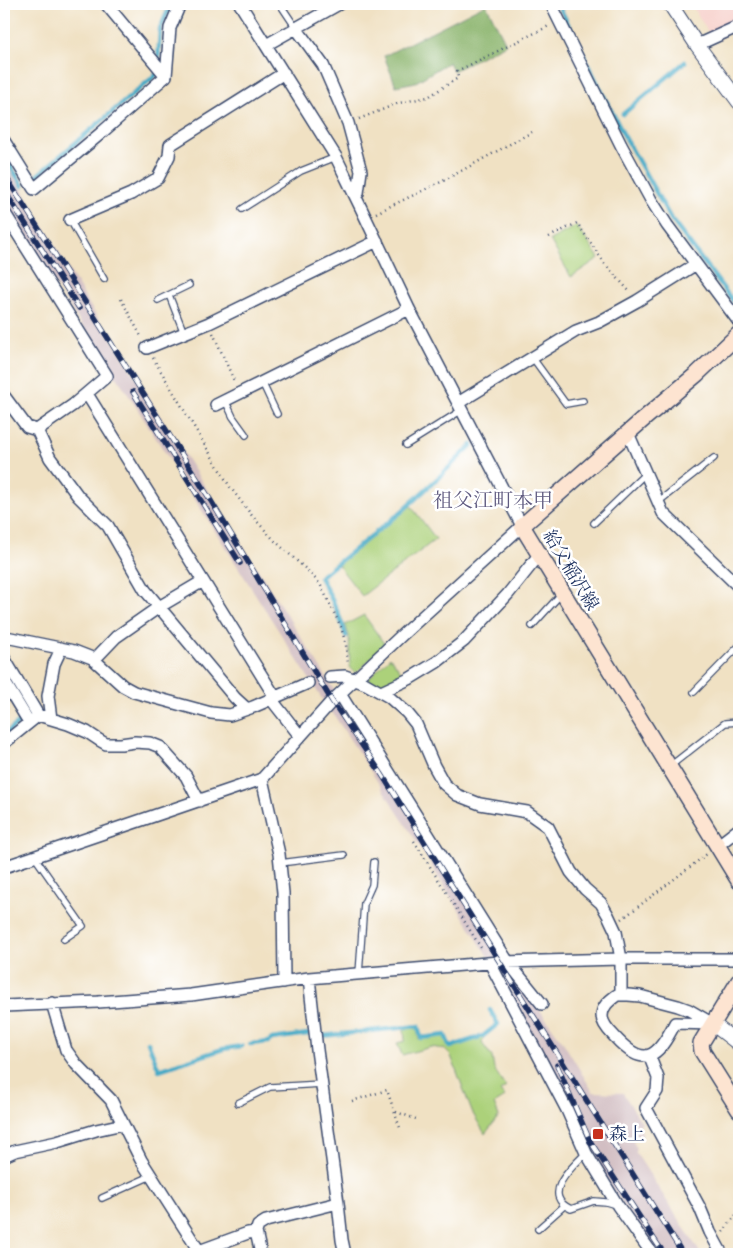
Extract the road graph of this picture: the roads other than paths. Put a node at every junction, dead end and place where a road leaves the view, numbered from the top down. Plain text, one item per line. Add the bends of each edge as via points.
1 (106, 4) edge
2 (180, 4) edge
3 (240, 4) edge
4 (280, 4) edge
5 (338, 4) edge
6 (551, 4) edge
7 (671, 4) edge
8 (739, 26) edge
9 (296, 28) junction
10 (266, 45) junction
11 (697, 46) junction
12 (284, 73) junction
13 (166, 76) junction
14 (739, 102) edge
15 (4, 141) edge
16 (336, 157) junction
17 (356, 196) junction
18 (242, 209) dead end
19 (4, 212) edge
20 (70, 220) joint
21 (377, 241) junction
22 (696, 264) junction
23 (104, 279) dead end
24 (189, 285) dead end
25 (169, 295) junction
26 (158, 300) dead end
27 (409, 309) junction
28 (739, 322) edge
29 (184, 333) junction
30 (739, 334) edge
31 (147, 348) road end
32 (532, 357) junction
33 (262, 382) junction
34 (86, 394) junction
35 (4, 396) edge
36 (583, 400) dead end
37 (221, 403) joint
38 (460, 406) junction
39 (277, 414) dead end
40 (37, 430) junction
41 (628, 433) junction
42 (246, 435) dead end
43 (406, 445) dead end
44 (714, 458) dead end
45 (646, 474) junction
46 (658, 502) junction
47 (594, 523) dead end
48 (522, 526) junction
49 (539, 555) junction
50 (203, 581) junction
51 (739, 587) edge
52 (562, 593) junction
53 (159, 607) junction
54 (532, 626) dead end
55 (4, 638) edge
56 (739, 646) edge
57 (60, 648) junction
58 (4, 658) edge
59 (94, 660) junction
60 (330, 677) dead end
61 (350, 678) junction
62 (4, 682) edge
63 (308, 683) dead end
64 (380, 692) junction
65 (694, 692) dead end
66 (340, 694) junction
67 (273, 698) junction
68 (246, 709) junction
69 (51, 718) junction
70 (34, 719) junction
71 (739, 722) edge
72 (300, 736) junction
73 (4, 744) edge
74 (669, 767) junction
75 (262, 779) junction
76 (199, 801) junction
77 (739, 829) edge
78 (717, 846) junction
79 (344, 855) dead end
80 (34, 856) junction
81 (374, 862) dead end
82 (280, 863) junction
83 (4, 867) edge
84 (739, 881) edge
85 (64, 939) dead end
86 (621, 959) junction
87 (739, 959) edge
88 (508, 962) junction
89 (490, 963) junction
90 (360, 974) junction
91 (309, 978) junction
92 (739, 981) edge
93 (284, 982) junction
94 (621, 995) junction
95 (52, 1003) junction
96 (542, 1004) dead end
97 (4, 1006) edge
98 (713, 1024) junction
99 (739, 1044) edge
100 (649, 1055) junction
101 (322, 1084) junction
102 (238, 1103) dead end
103 (739, 1110) edge
104 (123, 1124) junction
105 (586, 1154) junction
106 (4, 1156) edge
107 (152, 1176) junction
108 (102, 1198) dead end
109 (338, 1203) junction
110 (564, 1206) junction
111 (618, 1206) junction
112 (538, 1229) dead end
113 (256, 1232) junction
114 (195, 1253) edge
115 (262, 1254) edge
116 (346, 1254) edge
117 (649, 1254) edge
118 (722, 1254) edge

1 - 13 street
2 - 13 street via 170,28
3 - 10 street
4 - 9 lane
5 - 9 street
6 - 22 street via 651,200
7 - 11 street
8 - 11 street
9 - 10 street
9 - 17 street via 323,65 348,123 362,171
10 - 12 street
11 - 14 street
12 - 16 street
12 - 20 street via 170,145 158,178 132,194
13 - 15 street via 34,188
16 - 17 street
16 - 18 lane via 301,171
17 - 21 street
19 - 34 street via 107,376
20 - 23 lane
21 - 27 street
21 - 29 street
22 - 28 street
22 - 32 street via 637,302 576,331
24 - 25 lane
25 - 26 lane
25 - 29 lane
27 - 33 street
27 - 38 street
29 - 31 street
30 - 41 main road, 給父稲沢線
32 - 36 lane via 566,404
32 - 38 street
33 - 37 street
33 - 39 lane
34 - 40 street
34 - 50 street
35 - 40 street via 27,427
37 - 42 lane
38 - 43 lane
38 - 48 street
40 - 53 street via 50,458 78,496 108,526 145,590
41 - 45 street
41 - 48 main road, 給父稲沢線
44 - 46 lane
45 - 46 street
45 - 47 lane
46 - 51 street via 663,513
48 - 49 main road, 給父稲沢線
48 - 61 street
49 - 52 main road, 給父稲沢線
49 - 64 street via 464,641 437,662
50 - 53 street
50 - 67 street
52 - 54 lane
52 - 74 main road, 給父稲沢線
53 - 59 street via 116,637
53 - 68 street
55 - 57 street
56 - 65 lane
57 - 59 street
57 - 69 street via 48,696
58 - 70 street
59 - 68 street via 134,692 211,713 230,715
60 - 61 street
61 - 64 street
61 - 66 street
62 - 70 street
63 - 67 street
64 - 86 street via 416,724 444,784 457,795 480,804 527,812 548,827 572,872 608,915 616,932
66 - 72 street
66 - 88 street
67 - 68 street
67 - 72 street
69 - 70 street
69 - 76 street via 87,732 106,744 135,742 160,747 186,776
70 - 73 street
71 - 74 lane via 725,723
72 - 75 street
74 - 78 main road, 給父稲沢線
75 - 76 street
75 - 82 street
76 - 80 street
77 - 78 street
78 - 84 main road, 給父稲沢線
79 - 82 lane
80 - 83 street
80 - 85 lane via 83,926
81 - 90 lane via 372,885 364,903
82 - 93 street
86 - 87 street
86 - 88 street
86 - 94 street
88 - 89 street
88 - 96 street
89 - 90 street
89 - 105 street via 567,1110
90 - 91 street
91 - 93 street
91 - 101 street
92 - 98 main road
93 - 95 street via 191,995
94 - 98 street via 640,996 678,1006
94 - 100 street via 604,1006 602,1018 626,1049 638,1056
95 - 97 street
95 - 104 street via 66,1050 111,1100
98 - 99 street
98 - 100 street via 675,1023 667,1040
98 - 103 main road via 701,1043 702,1051
100 - 118 street via 658,1078 657,1091 646,1108
101 - 102 lane via 270,1087
101 - 109 street
104 - 106 street
104 - 107 street
105 - 110 lane via 559,1186 557,1194
105 - 111 street
107 - 108 lane
107 - 114 street
109 - 113 street via 266,1221 258,1226
109 - 116 street
110 - 111 lane via 571,1209 594,1201
110 - 112 lane
111 - 117 street
113 - 114 street
113 - 115 street

